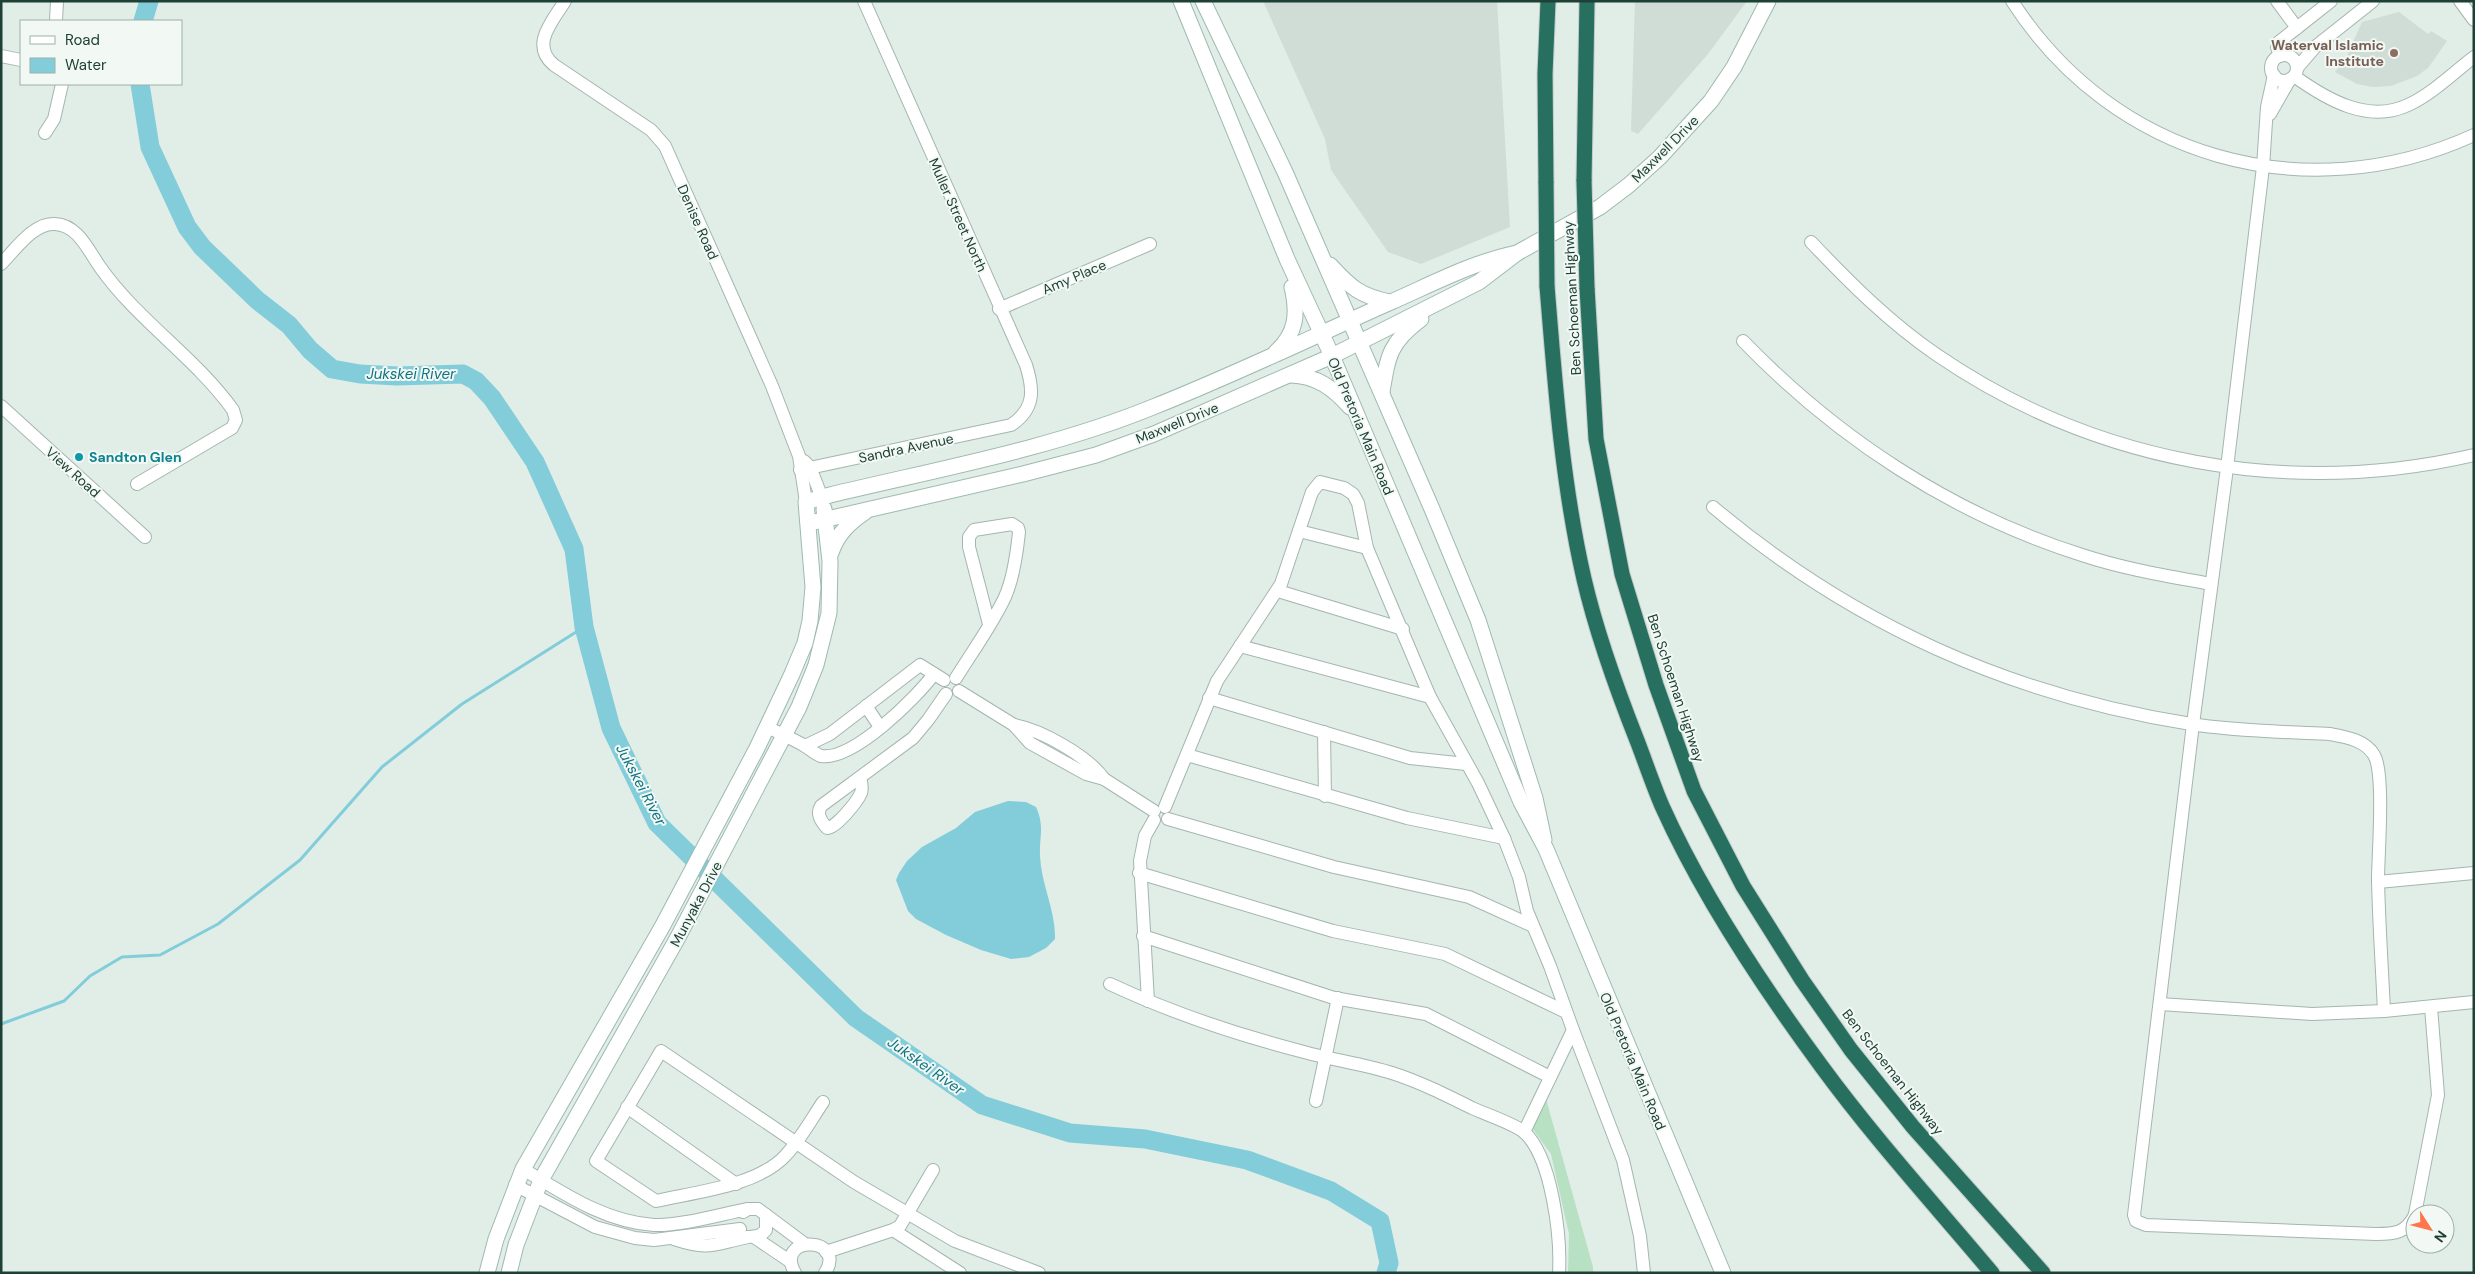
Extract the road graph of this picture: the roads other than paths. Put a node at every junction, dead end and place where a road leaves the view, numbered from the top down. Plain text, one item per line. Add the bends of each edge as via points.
1 (57, 1) edge
2 (564, 1) edge
3 (864, 1) edge
4 (1180, 1) edge
5 (1203, 1) edge
6 (1548, 1) edge
7 (1587, 1) edge
8 (1768, 1) edge
9 (2012, 1) edge
10 (2277, 1) edge
11 (2331, 1) edge
12 (2373, 1) edge
13 (2460, 1) edge
14 (56, 20) edge
15 (2474, 20) edge
16 (2297, 28) junction
17 (1, 56) edge
18 (2474, 57) edge
19 (20, 60) edge
20 (2291, 67) junction
21 (2274, 75) junction
22 (62, 85) edge
23 (2267, 118) junction
24 (45, 133) dead end
25 (2474, 135) edge
26 (2262, 167) junction
27 (1811, 242) dead end
28 (1150, 244) dead end
29 (1517, 252) junction
30 (1322, 256) junction
31 (1287, 259) junction
32 (1, 264) edge
33 (1453, 296) junction
34 (1390, 302) junction
35 (999, 309) junction
36 (1349, 320) junction
37 (1320, 334) junction
38 (1359, 341) junction
39 (1743, 341) dead end
40 (1332, 356) junction
41 (1272, 357) junction
42 (1288, 375) junction
43 (1382, 393) junction
44 (1, 406) edge
45 (1356, 413) junction
46 (1011, 425) joint
47 (2474, 456) edge
48 (2227, 468) junction
49 (805, 469) junction
50 (137, 484) dead end
51 (822, 498) junction
52 (806, 502) junction
53 (1713, 507) dead end
54 (870, 508) junction
55 (826, 519) junction
56 (810, 523) junction
57 (1299, 531) junction
58 (145, 537) dead end
59 (1367, 548) junction
60 (830, 555) junction
61 (2211, 584) junction
62 (1278, 591) junction
63 (989, 624) junction
64 (1402, 629) junction
65 (1240, 646) junction
66 (945, 678) junction
67 (952, 692) junction
68 (1430, 697) junction
69 (1209, 698) junction
70 (866, 706) junction
71 (2193, 724) junction
72 (767, 727) junction
73 (880, 727) junction
74 (1324, 732) junction
75 (784, 736) junction
76 (805, 746) junction
77 (1186, 755) junction
78 (1466, 764) junction
79 (860, 777) dead end
80 (1325, 796) junction
81 (1160, 814) junction
82 (1504, 838) junction
83 (1546, 849) junction
84 (1140, 872) junction
85 (2474, 873) edge
86 (2378, 882) junction
87 (1533, 926) junction
88 (1143, 936) junction
89 (1110, 984) dead end
90 (1338, 998) junction
91 (1148, 1002) junction
92 (2474, 1002) edge
93 (2160, 1004) junction
94 (2431, 1007) junction
95 (2384, 1011) junction
96 (1566, 1012) junction
97 (1573, 1030) junction
98 (1326, 1057) junction
99 (1550, 1077) junction
100 (1316, 1101) dead end
101 (823, 1102) dead end
102 (627, 1107) junction
103 (1524, 1132) junction
104 (796, 1143) junction
105 (523, 1169) junction
106 (933, 1170) dead end
107 (541, 1180) junction
108 (736, 1184) junction
109 (515, 1185) junction
110 (534, 1196) junction
111 (2417, 1204) edge
112 (748, 1209) junction
113 (909, 1213) junction
114 (766, 1215) junction
115 (2405, 1228) edge
116 (740, 1229) junction
117 (893, 1230) junction
118 (670, 1237) junction
119 (752, 1237) junction
120 (805, 1244) junction
121 (826, 1252) junction
122 (793, 1268) edge
123 (488, 1273) edge
124 (509, 1273) edge
125 (825, 1273) edge
126 (960, 1273) edge
127 (1039, 1273) edge
128 (1560, 1273) edge
129 (1644, 1273) edge
130 (1723, 1273) edge
131 (1992, 1273) edge
132 (2043, 1273) edge

1 - 14 street
2 - 49 street, Denise Road via 544,36 542,47 548,60 651,130 665,146 772,386
3 - 35 street, Muller Street North
4 - 31 main road, Old Pretoria Main Road
5 - 30 main road, Old Pretoria Main Road
6 - 131 highway, Ben Schoeman Highway, bridge via 1546,286 1556,402 1584,580 1612,673 1662,806 1713,902 1773,999 1823,1069
7 - 132 highway, Ben Schoeman Highway, bridge via 1586,288 1596,439 1622,574 1694,791 1743,886 1851,1050 1913,1127
8 - 29 main road, Maxwell Drive via 1729,74 1699,115 1660,157 1600,207
9 - 26 street via 2069,72 2125,114 2182,144
10 - 16 street
11 - 16 street
12 - 20 street
13 - 15 street
16 - 20 street via 2277,47
17 - 19 street
18 - 20 street via 2407,106 2381,110 2347,107 2334,102
20 - 21 street via 2281,80
20 - 21 street via 2273,62
20 - 23 street
21 - 23 street
22 - 24 street via 52,124
23 - 26 street
25 - 26 street via 2436,150 2384,164 2329,170
26 - 48 street
27 - 48 street via 1905,331 1999,393 2102,438 2172,458
28 - 35 street, Amy Place
29 - 33 main road, Maxwell Drive via 1479,282
29 - 34 main road, Maxwell Drive via 1477,264
30 - 34 main road via 1355,290 1364,296
30 - 36 main road, Old Pretoria Main Road
31 - 37 main road, Old Pretoria Main Road
31 - 41 main road via 1296,314 1289,337
32 - 50 street via 42,225 56,224 75,232 110,282 201,373 233,410 236,420 232,428
33 - 38 main road, Maxwell Drive
33 - 43 main road via 1398,338 1388,359
34 - 36 main road, Maxwell Drive
35 - 46 street, Muller Street North via 1032,381 1028,410
36 - 37 main road, Maxwell Drive
36 - 38 main road, Old Pretoria Main Road
37 - 40 main road, Old Pretoria Main Road
37 - 41 main road, Maxwell Drive
38 - 40 main road, Maxwell Drive
38 - 43 main road, Old Pretoria Main Road
39 - 61 street via 1798,393 1864,446 1899,470 1969,509 2083,556
40 - 42 main road, Maxwell Drive
40 - 45 main road, Old Pretoria Main Road
41 - 51 main road, Maxwell Drive via 1085,432
42 - 45 main road via 1315,378 1336,392
42 - 54 main road, Maxwell Drive via 1154,434 1096,455
43 - 83 main road, Old Pretoria Main Road via 1478,620 1535,798
44 - 58 street, View Road
45 - 83 main road, Old Pretoria Main Road via 1517,793
46 - 49 street, Sandra Avenue
47 - 48 street via 2414,468 2319,475
48 - 61 street
49 - 51 street, Denise Road
49 - 52 street
51 - 52 main road, Maxwell Drive
51 - 55 main road, Munyaka Drive
52 - 56 main road, Munyaka Drive
53 - 71 street via 1810,580 1915,640 1984,669 2052,691 2126,711
54 - 55 main road, Maxwell Drive
54 - 60 main road via 845,528
55 - 56 main road, Maxwell Drive
55 - 60 main road, Munyaka Drive
56 - 72 main road, Munyaka Drive via 813,587 810,621 795,666
57 - 59 street
57 - 59 street via 1312,492 1320,482 1324,482 1353,494 1361,513
57 - 62 street
59 - 64 street
60 - 75 main road, Munyaka Drive via 824,636 799,707
61 - 71 street
62 - 64 street
62 - 65 street
63 - 63 street via 969,537 974,530 1012,524 1019,532 1008,588
63 - 66 street
64 - 68 street
65 - 68 street
65 - 69 street
66 - 67 street via 942,689
66 - 70 street via 920,665
66 - 73 street via 920,692
67 - 79 street via 921,730
67 - 81 street via 1014,725 1030,728 1038,740
68 - 78 street
69 - 74 street
69 - 77 street
70 - 73 street
70 - 76 street via 821,740
71 - 86 street via 2330,734 2352,738 2365,745 2374,753 2379,773
71 - 93 street
72 - 75 street
72 - 105 main road, Munyaka Drive via 662,927
73 - 76 street via 850,748 831,756 819,755
74 - 78 street via 1410,758
74 - 80 street
75 - 76 street
75 - 107 main road, Munyaka Drive via 677,939
77 - 80 street
77 - 81 street
78 - 82 street
80 - 82 street via 1407,818
81 - 84 street via 1145,836
81 - 87 street via 1334,867 1469,896
82 - 87 street
83 - 130 main road, Old Pretoria Main Road
84 - 88 street
84 - 96 street via 1333,932 1445,954
85 - 86 street
86 - 95 street
87 - 96 street
88 - 90 street
88 - 91 street
89 - 91 street
90 - 98 street
90 - 99 street via 1426,1014
91 - 98 street via 1225,1029
92 - 94 street
93 - 95 street via 2284,1014
93 - 115 street via 2135,1207 2136,1221 2146,1225 2376,1234 2398,1233
94 - 95 street
94 - 111 street via 2438,1095
96 - 97 street
97 - 99 street
97 - 129 street via 1623,1160 1640,1236
98 - 100 street
98 - 103 street via 1393,1074 1430,1088
99 - 103 street
101 - 104 street
102 - 104 street via 661,1051
102 - 108 street
102 - 108 street via 596,1162 656,1201
103 - 128 street via 1541,1158 1547,1177 1559,1233
104 - 108 street via 784,1158
104 - 113 street via 854,1182
105 - 107 street
105 - 109 main road, Munyaka Drive
106 - 113 street
107 - 110 main road, Munyaka Drive
107 - 112 street via 612,1217 655,1225
109 - 110 street
109 - 123 main road, Munyaka Drive
110 - 118 street via 595,1227 654,1240
110 - 124 main road, Munyaka Drive
112 - 114 street via 758,1209
112 - 116 street via 741,1215
113 - 117 street
113 - 127 street via 955,1241
114 - 119 street via 766,1230
114 - 120 street
116 - 118 street
116 - 119 street
117 - 121 street
117 - 126 street
118 - 119 street via 691,1244 716,1246
119 - 122 street
120 - 121 street via 817,1244
120 - 122 street via 795,1250
121 - 125 street via 829,1264

